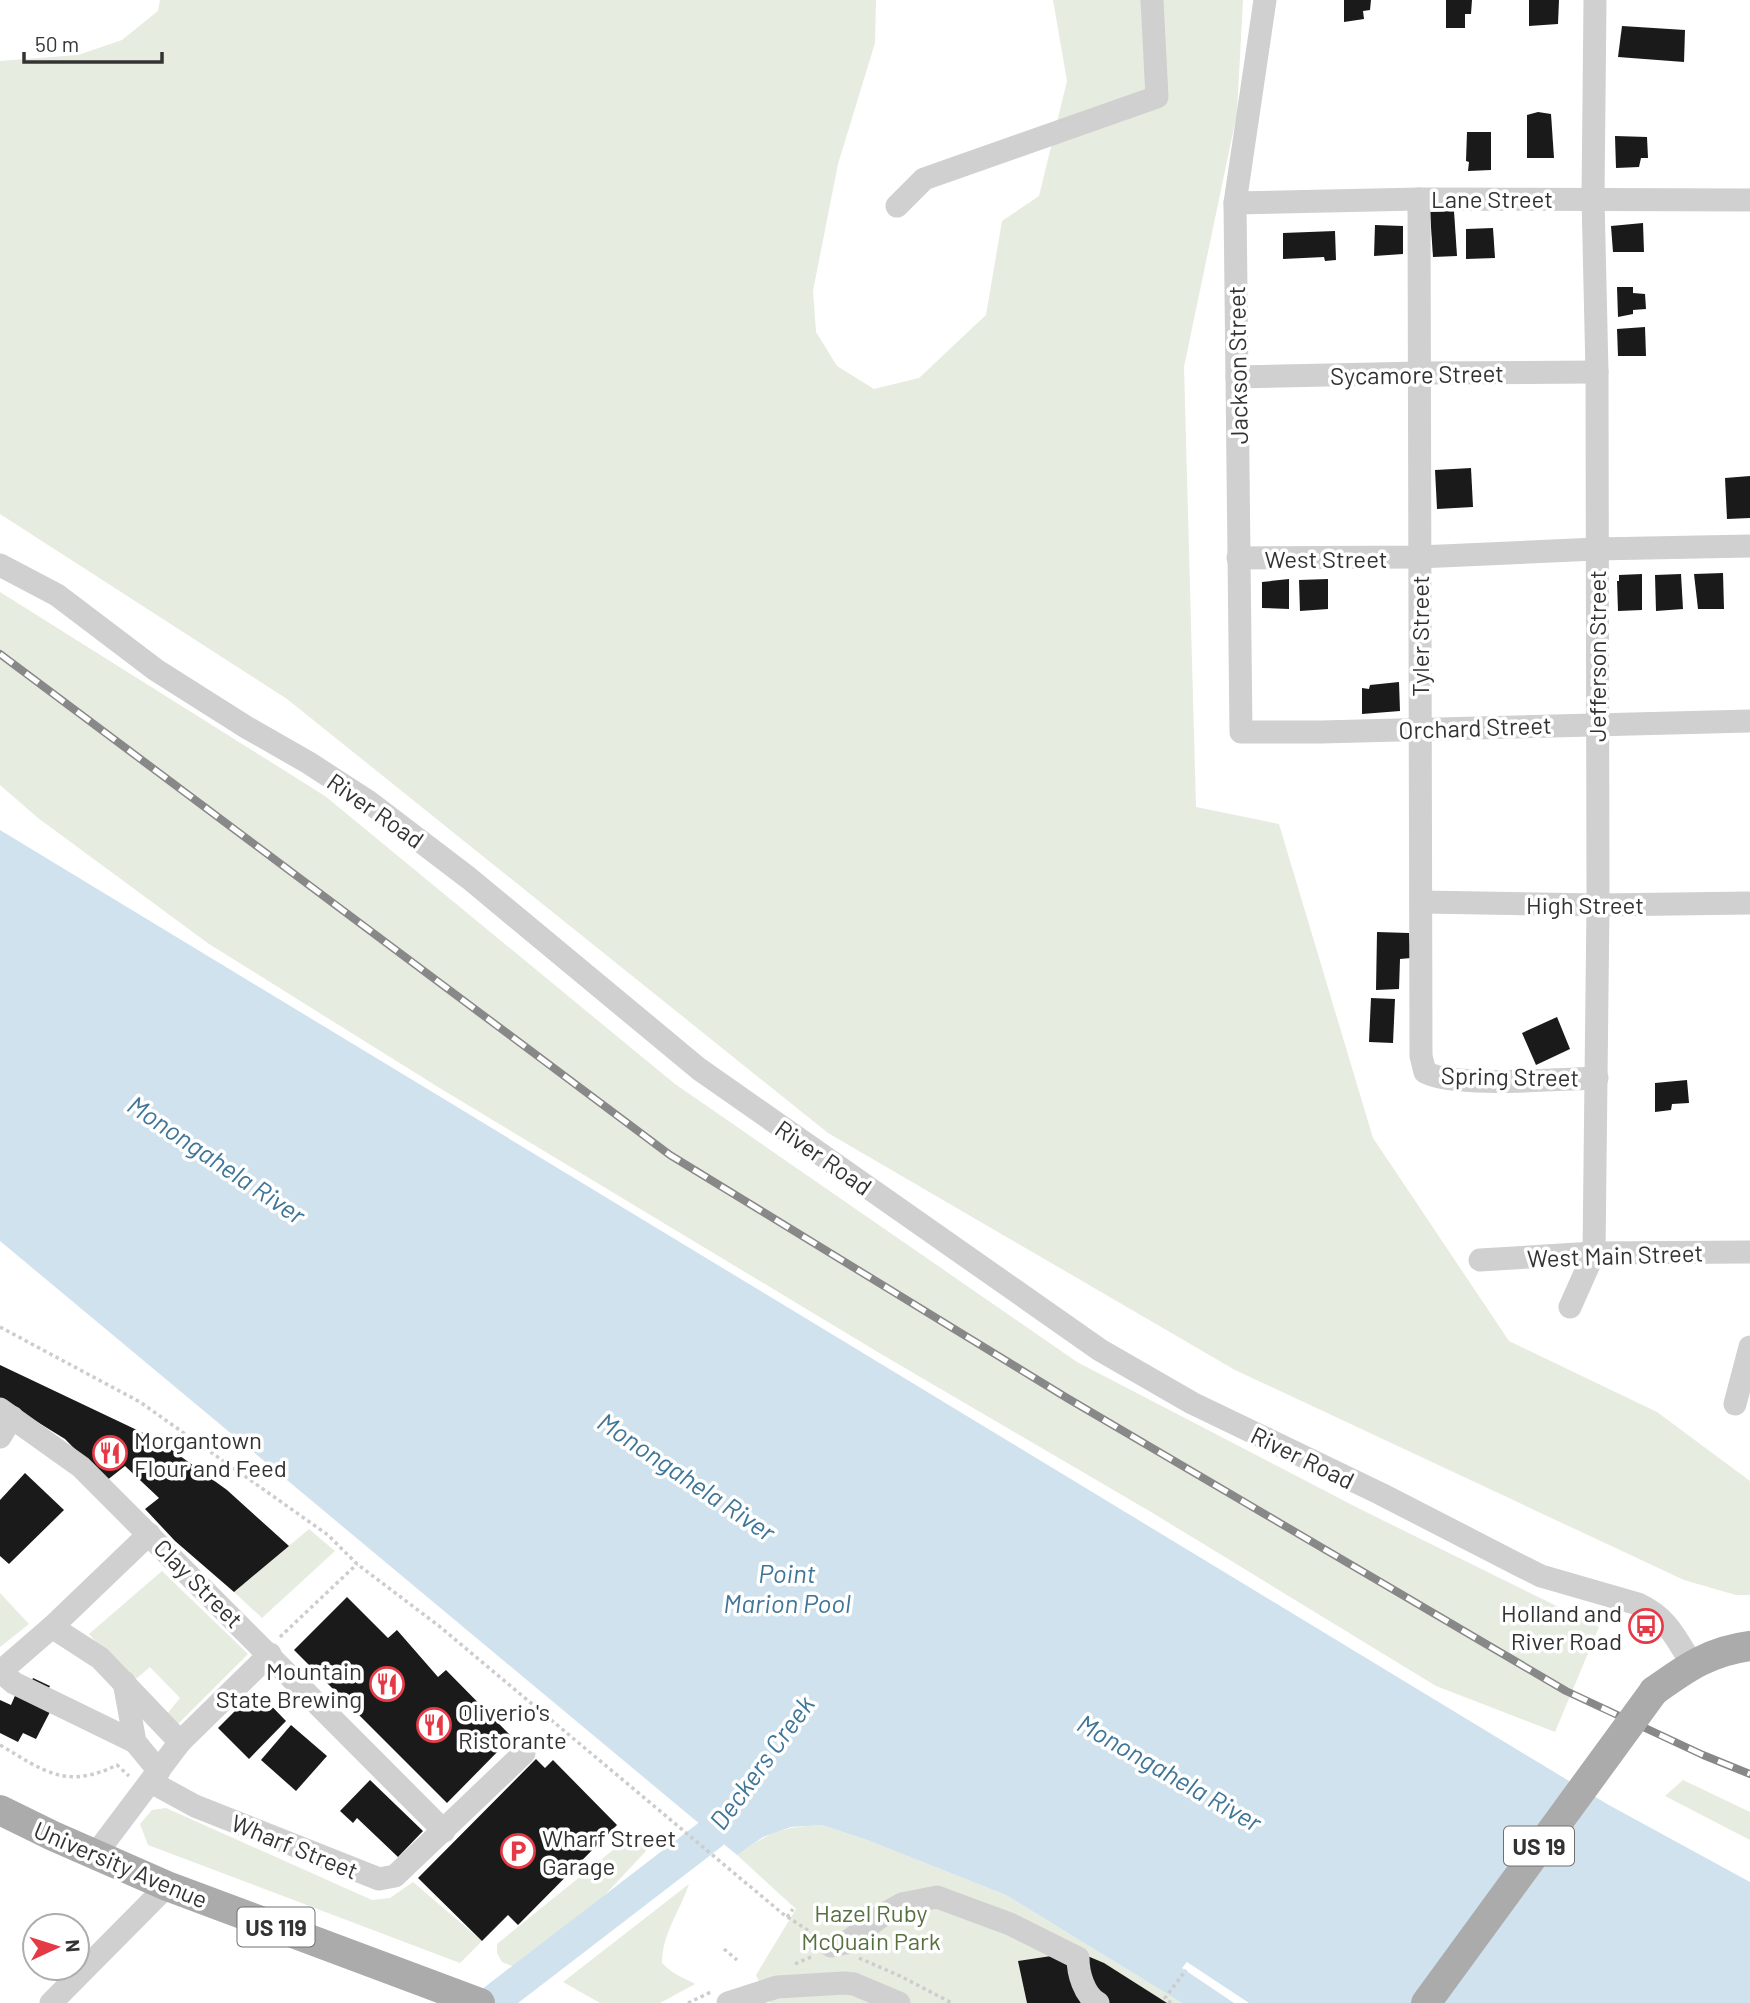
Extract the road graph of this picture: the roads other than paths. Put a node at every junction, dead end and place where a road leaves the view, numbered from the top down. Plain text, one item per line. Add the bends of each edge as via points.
1 (1152, 0) edge
2 (1265, 0) edge
3 (1595, 0) edge
4 (1593, 198) junction
5 (1419, 199) junction
6 (1750, 200) edge
7 (1235, 203) junction
8 (897, 206) dead end
9 (1597, 372) junction
10 (1420, 373) junction
11 (1237, 377) junction
12 (1750, 546) edge
13 (1596, 549) junction
14 (1419, 557) junction
15 (1238, 558) junction
16 (0, 565) edge
17 (1750, 721) edge
18 (1597, 723) junction
19 (1420, 730) junction
20 (1241, 732) joint
21 (1421, 902) junction
22 (1750, 903) edge
23 (1598, 905) junction
24 (1425, 1072) joint
25 (1597, 1078) junction
26 (1750, 1252) edge
27 (1594, 1253) junction
28 (1480, 1260) dead end
29 (1570, 1307) dead end
30 (1750, 1347) edge
31 (1735, 1404) dead end
32 (6, 1413) edge
33 (0, 1437) edge
34 (149, 1534) junction
35 (52, 1627) junction
36 (1750, 1646) edge
37 (270, 1654) junction
38 (1692, 1664) junction
39 (0, 1672) edge
40 (124, 1682) junction
41 (135, 1742) junction
42 (180, 1742) junction
43 (524, 1753) dead end
44 (147, 1777) junction
45 (0, 1810) edge
46 (444, 1831) junction
47 (95, 1856) junction
48 (167, 1886) junction
49 (831, 1946) road end
50 (51, 2003) edge
51 (480, 2003) edge
52 (728, 2003) edge
53 (899, 2003) edge
54 (1098, 2003) edge
55 (1426, 2003) edge

1 - 8 street via 1157,97 924,179
2 - 7 street, Jackson Street
3 - 4 street, Jefferson Street
4 - 5 street, Lane Street
4 - 6 street, Lane Street
4 - 9 street, Jefferson Street
5 - 7 street, Lane Street
5 - 10 street, Tyler Street
7 - 11 street, Jackson Street
9 - 10 street, Sycamore Street
9 - 13 street, Jefferson Street
10 - 11 street, Sycamore Street
10 - 14 street, Tyler Street
11 - 15 street, Jackson Street
12 - 13 street, West Street
13 - 14 street, West Street
13 - 18 street, Jefferson Street
14 - 15 street, West Street
14 - 19 street, Tyler Street
15 - 20 street, Jackson Street
16 - 38 street, River Road via 57,595 156,670 379,810 470,879 699,1069 1100,1350 1192,1403 1541,1576 1651,1611 1664,1620
17 - 18 street, Orchard Street
18 - 19 street, Orchard Street
18 - 23 street, Jefferson Street
19 - 20 street, Orchard Street
19 - 21 street, Tyler Street
21 - 23 street, High Street
21 - 24 street, Tyler Street via 1421,1056
22 - 23 street, High Street
23 - 25 street, Jefferson Street
24 - 25 street, Spring Street via 1463,1080
25 - 27 street, Jefferson Street
26 - 27 street, West Main Street
27 - 28 street, West Main Street
27 - 29 street, Jefferson Street
30 - 31 street
32 - 33 street
32 - 34 street, Clay Street via 81,1467
34 - 35 street
34 - 37 street, Clay Street
35 - 39 street
35 - 40 street via 100,1658
36 - 38 main road, US 19 via 1727,1649
37 - 42 street
37 - 46 street, Clay Street
38 - 55 main road, US 19, bridge via 1654,1691
39 - 41 street
40 - 41 street
40 - 42 street
41 - 44 street
42 - 44 street
43 - 46 street, Wharf Street
44 - 46 street, Wharf Street via 195,1805 379,1879 395,1876
44 - 47 street
45 - 47 main road, University Avenue / US 119
47 - 48 main road, University Avenue / US 119
48 - 50 street
48 - 51 main road, University Avenue / US 119
49 - 54 street via 846,1943 902,1904 937,1897 1010,1924 1078,1958 1078,1973
52 - 53 street via 777,1987 854,1984

